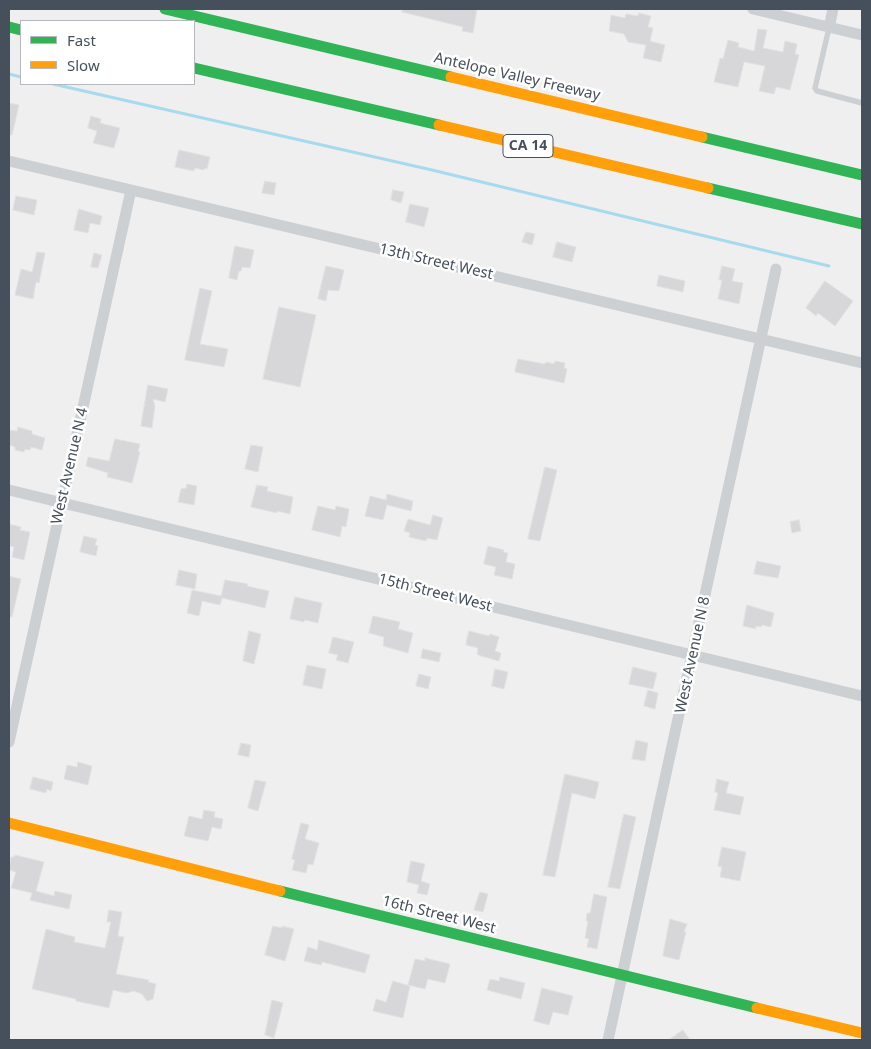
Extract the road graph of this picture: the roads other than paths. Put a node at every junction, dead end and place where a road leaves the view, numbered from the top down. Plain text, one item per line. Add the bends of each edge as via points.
1 (165, 9) edge
2 (200, 9) edge
3 (753, 9) edge
4 (834, 9) edge
5 (223, 22) junction
6 (829, 28) junction
7 (862, 35) edge
8 (195, 68) edge
9 (862, 103) edge
10 (9, 161) edge
11 (862, 175) edge
12 (132, 190) junction
13 (862, 224) edge
14 (776, 268) dead end
15 (760, 338) junction
16 (862, 364) edge
17 (9, 490) edge
18 (61, 502) junction
19 (693, 656) junction
20 (862, 696) edge
21 (9, 742) edge
22 (9, 823) edge
23 (622, 976) junction
24 (862, 1033) edge
25 (608, 1040) edge

1 - 5 main road, Antelope Valley Freeway
2 - 5 main road
3 - 6 street
4 - 6 street
5 - 11 main road, Antelope Valley Freeway
6 - 7 street
6 - 9 lane via 815,88
8 - 13 main road, CA 14
10 - 12 street, 13th Street West
12 - 15 street, 13th Street West
12 - 18 street, West Avenue N 4
14 - 15 street, West Avenue N 8
15 - 16 street, 13th Street West
15 - 19 street, West Avenue N 8
17 - 18 street, 15th Street West
18 - 19 street, 15th Street West
18 - 21 street, West Avenue N 4
19 - 20 street, 15th Street West
19 - 23 street, West Avenue N 8
22 - 23 main road, 16th Street West
23 - 24 main road, 16th Street West
23 - 25 street, West Avenue N 8

